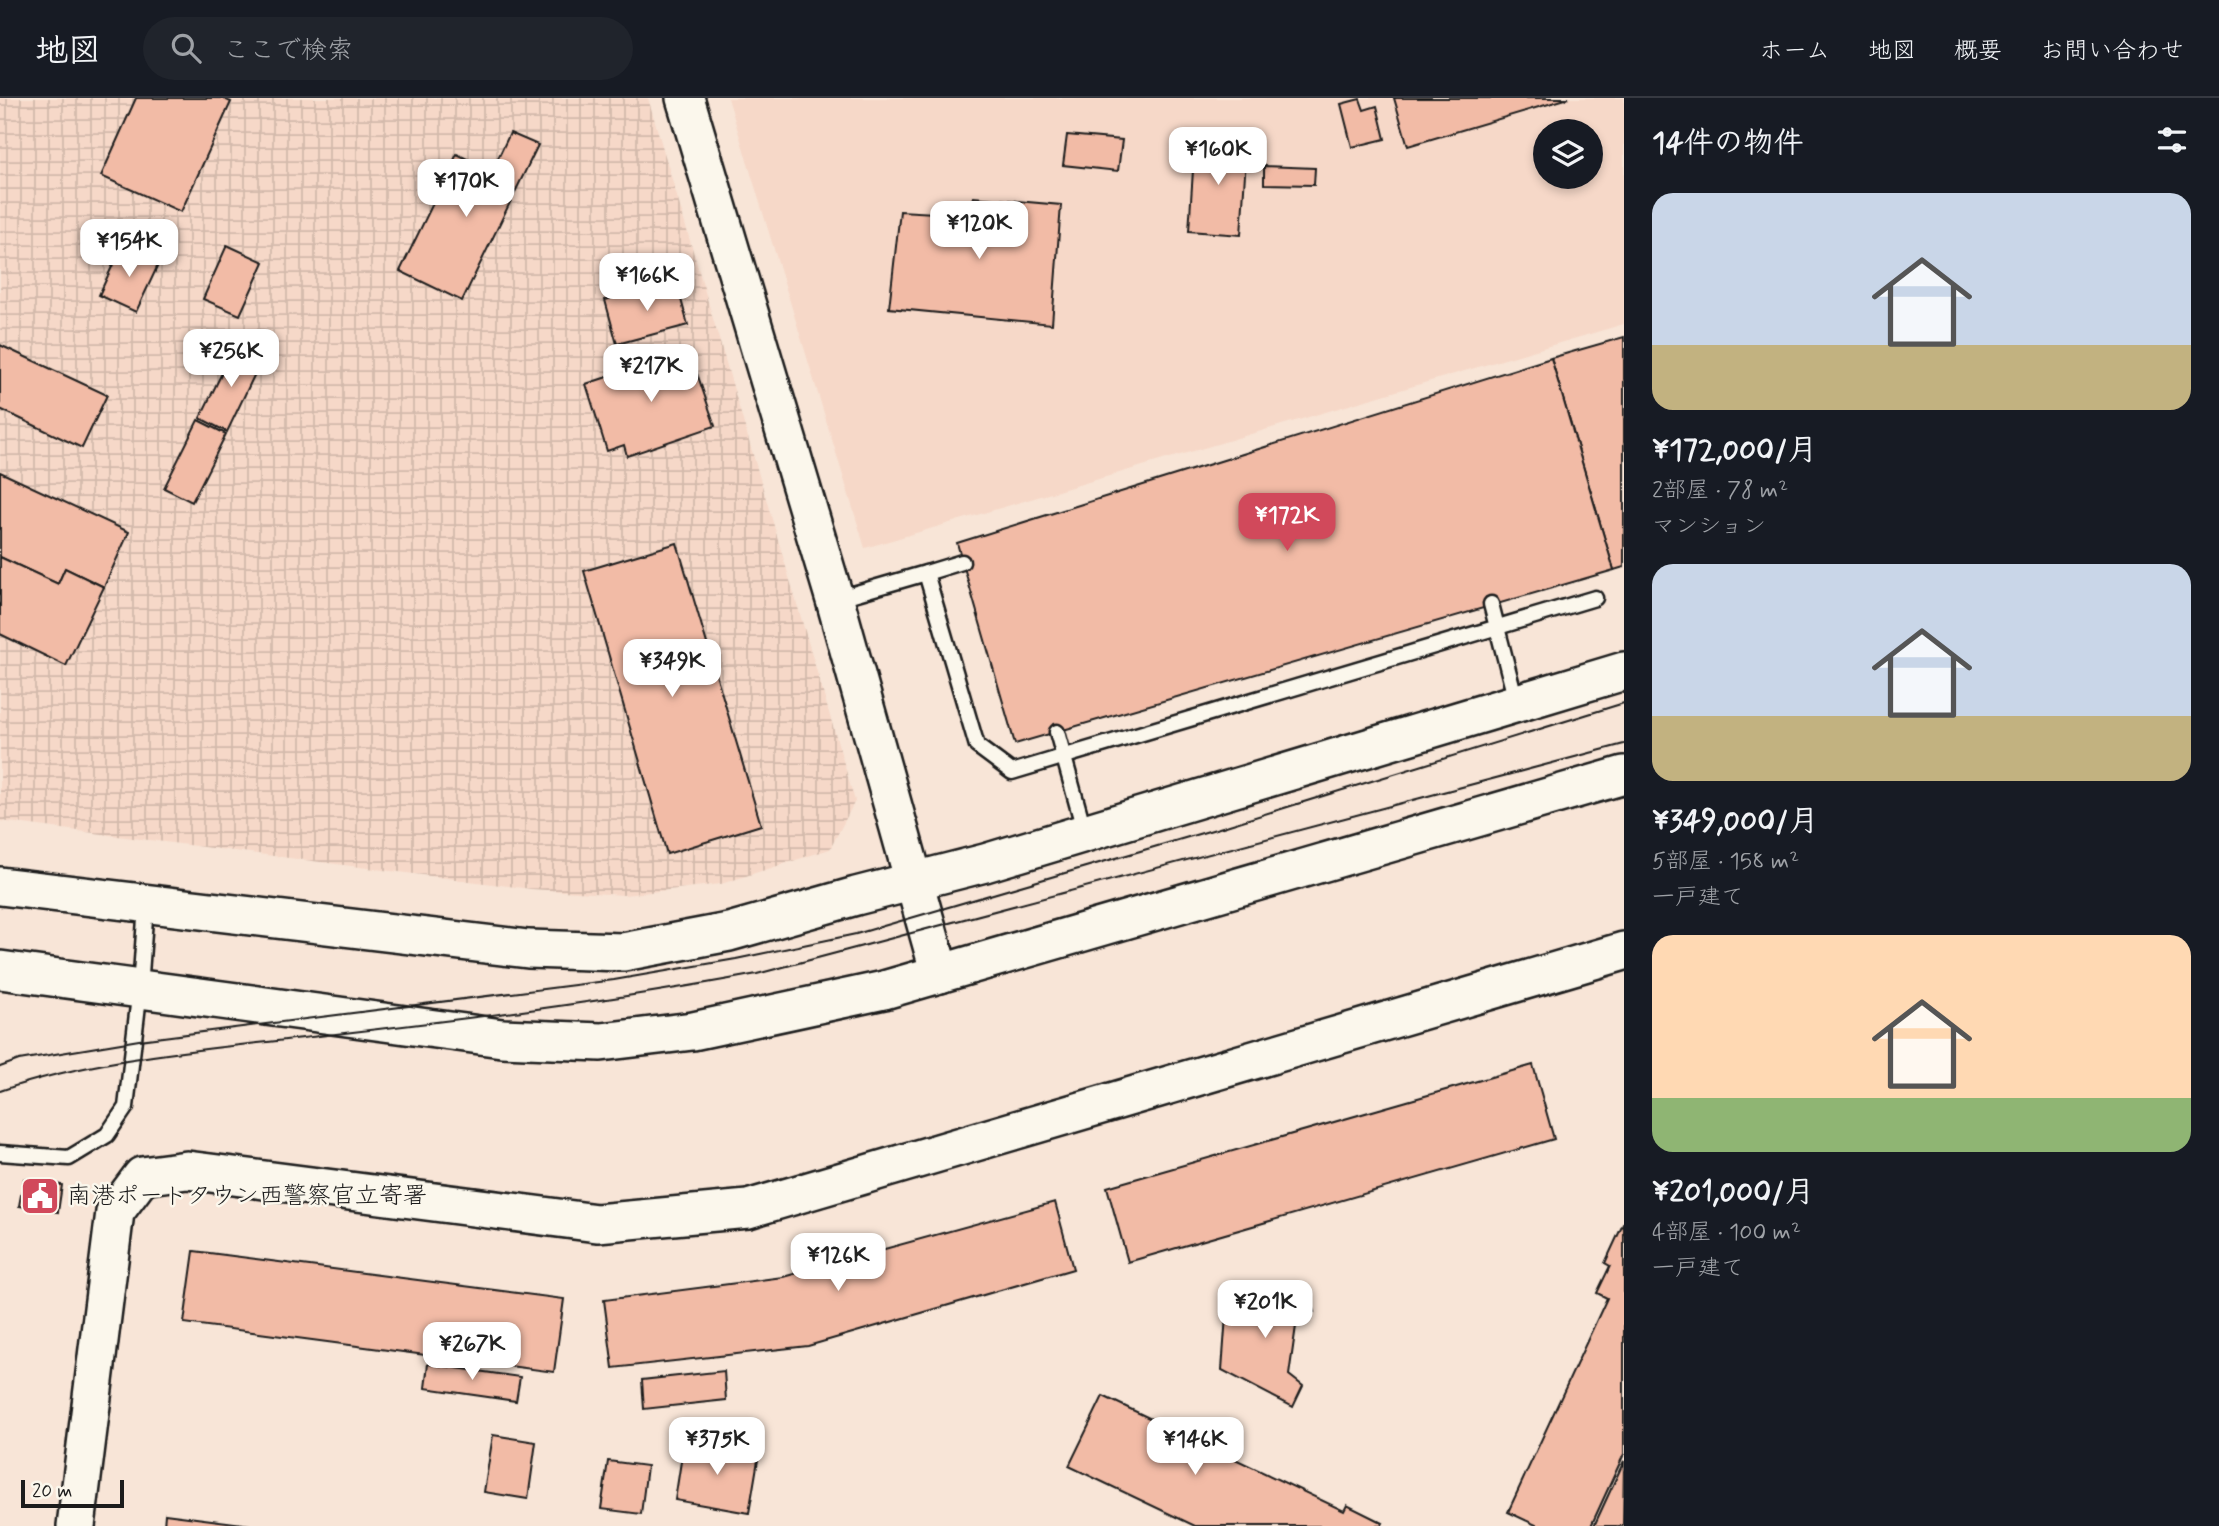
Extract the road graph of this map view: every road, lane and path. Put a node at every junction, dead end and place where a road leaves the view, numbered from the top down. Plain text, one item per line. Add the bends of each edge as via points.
1 (685, 98) edge
2 (962, 562) dead end
3 (926, 573) junction
4 (1595, 598) dead end
5 (835, 600) junction
6 (1491, 604) dead end
7 (1497, 629) junction
8 (1624, 671) edge
9 (1517, 703) junction
10 (1057, 732) dead end
11 (1065, 757) junction
12 (1624, 775) edge
13 (1085, 834) junction
14 (914, 881) junction
15 (0, 886) edge
16 (146, 904) junction
17 (1624, 951) edge
18 (0, 970) edge
19 (940, 974) junction
20 (140, 988) junction
21 (0, 1153) edge
22 (76, 1526) edge

1 - 5 street
2 - 3 lane
3 - 5 lane
3 - 11 lane via 977,746 1012,772
4 - 7 lane
5 - 14 street
6 - 7 lane
7 - 9 lane
7 - 11 lane
8 - 9 street
9 - 13 street
10 - 11 lane
11 - 13 lane
12 - 19 street
13 - 14 street
14 - 16 street via 729,932 624,952 528,949
14 - 19 street
15 - 16 street
16 - 20 lane
17 - 22 street via 748,1209 597,1223 187,1170 142,1176 115,1212
18 - 20 street
19 - 20 street via 693,1031 601,1042 502,1038
20 - 21 lane via 126,1107 107,1135 69,1158

